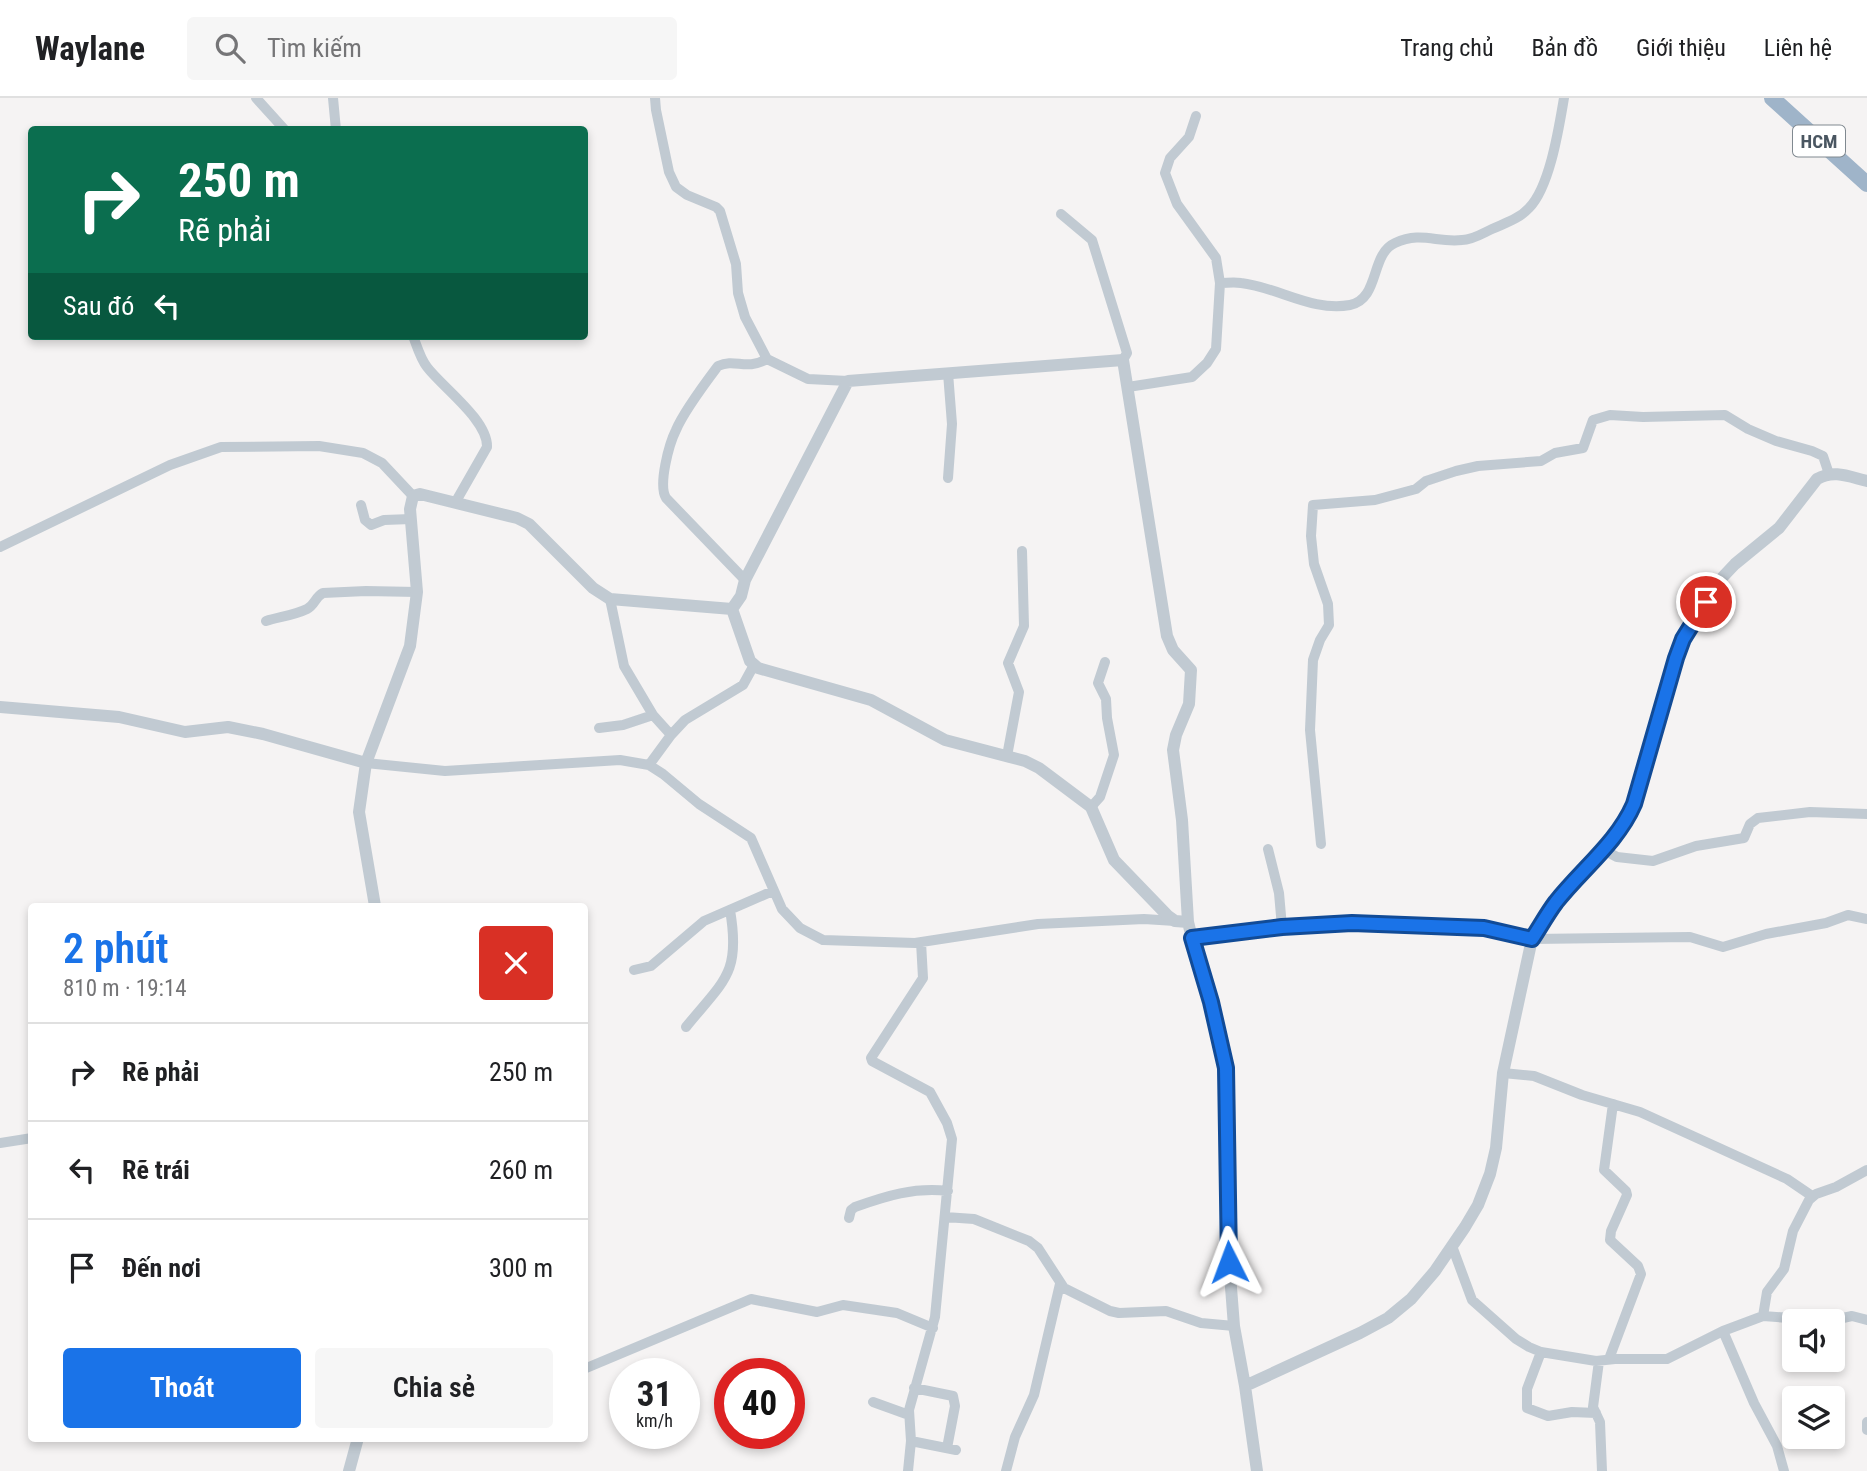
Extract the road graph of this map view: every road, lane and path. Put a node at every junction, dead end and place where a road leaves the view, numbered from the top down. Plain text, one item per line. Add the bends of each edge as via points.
1 (256, 98) edge
2 (334, 98) edge
3 (655, 98) edge
4 (1564, 98) edge
5 (1772, 98) edge
6 (1196, 116) dead end
7 (281, 126) edge
8 (336, 126) edge
9 (1867, 184) edge
10 (1061, 214) dead end
11 (1220, 283) junction
12 (415, 340) edge
13 (767, 359) junction
14 (1123, 360) junction
15 (948, 373) junction
16 (848, 381) junction
17 (1128, 387) junction
18 (1829, 474) junction
19 (948, 478) dead end
20 (1867, 481) edge
21 (413, 496) junction
22 (455, 503) junction
23 (361, 505) dead end
24 (411, 519) junction
25 (0, 547) edge
26 (1021, 551) dead end
27 (745, 580) junction
28 (417, 592) junction
29 (610, 598) junction
30 (732, 609) junction
31 (266, 621) dead end
32 (1105, 662) dead end
33 (754, 664) junction
34 (0, 707) edge
35 (653, 715) junction
36 (599, 728) dead end
37 (671, 735) junction
38 (1007, 756) junction
39 (366, 763) junction
40 (649, 765) junction
41 (1091, 807) junction
42 (1867, 814) edge
43 (1321, 844) dead end
44 (1268, 849) dead end
45 (1602, 849) junction
46 (773, 891) junction
47 (374, 903) edge
48 (730, 910) junction
49 (1867, 919) edge
50 (1182, 922) junction
51 (1282, 927) junction
52 (1192, 938) junction
53 (1532, 939) junction
54 (921, 942) junction
55 (634, 970) dead end
56 (687, 1027) dead end
57 (1503, 1073) junction
58 (1613, 1104) junction
59 (28, 1139) edge
60 (0, 1143) edge
61 (1867, 1170) edge
62 (948, 1191) junction
63 (1812, 1196) junction
64 (945, 1217) junction
65 (849, 1218) dead end
66 (1451, 1246) junction
67 (1060, 1284) junction
68 (1763, 1316) junction
69 (1867, 1320) edge
70 (1234, 1326) junction
71 (933, 1328) junction
72 (1723, 1331) junction
73 (1541, 1352) junction
74 (1604, 1360) junction
75 (588, 1367) edge
76 (1245, 1386) junction
77 (915, 1388) junction
78 (873, 1402) dead end
79 (1595, 1413) junction
80 (909, 1415) junction
81 (1867, 1422) edge
82 (1867, 1430) edge
83 (911, 1441) junction
84 (357, 1442) edge
85 (349, 1471) edge
86 (908, 1471) edge
87 (1006, 1471) edge
88 (1257, 1471) edge
89 (1602, 1471) edge
90 (1784, 1471) edge

1 - 7 street
2 - 8 street
3 - 13 street via 672,180 682,192 720,211 745,317
4 - 11 street via 1540,192 1516,218 1464,240 1420,236 1393,243 1383,254 1365,295 1348,305 1321,305 1243,283
5 - 9 highway, HCM
6 - 11 street via 1189,137 1170,158 1164,173 1177,204 1214,254
10 - 14 street via 1092,240 1127,353
11 - 17 street via 1216,349 1207,363 1185,380
12 - 22 street via 426,366 465,406 487,440
13 - 16 street via 808,379
13 - 27 street via 754,366 718,366 675,431 663,482 666,498
14 - 15 street
14 - 17 street
15 - 16 street
15 - 19 street via 952,424
16 - 27 street
17 - 50 street via 1167,636 1191,670 1189,704 1173,750 1182,820
18 - 20 street
18 - 43 street via 1825,459 1812,451 1776,441 1725,415 1610,415 1593,420 1583,449 1555,453 1541,461 1456,471 1375,500 1313,505 1314,564 1328,604 1329,625 1313,660 1310,730
18 - 45 street via 1817,479 1779,528 1726,573 1693,622 1676,658 1634,804 1621,829
21 - 22 street
21 - 24 street
21 - 25 street via 382,463 363,453 319,446 221,447 170,465
22 - 29 street via 529,524 593,588
23 - 24 street via 371,525
24 - 28 street
26 - 38 street via 1024,626 1008,663 1019,692
27 - 30 street
28 - 31 street via 323,593 306,610
28 - 39 street via 410,646
29 - 30 street
29 - 35 street via 624,666
30 - 33 street
32 - 41 street via 1098,683 1105,696 1114,755 1100,797
33 - 37 street via 743,685 694,713
33 - 38 street via 871,700 945,740
34 - 39 street via 119,717 185,732 228,727
35 - 36 street
35 - 37 street
37 - 40 street
38 - 41 street via 1033,764
39 - 40 street via 445,771 620,760
39 - 47 street via 359,812
40 - 46 street via 751,838
41 - 50 street via 1114,860
42 - 45 street via 1810,812 1758,818 1744,838 1696,846 1653,861 1617,857
44 - 51 street
45 - 53 street via 1556,902
46 - 48 street
46 - 54 street via 793,921 823,940
48 - 55 street via 698,925 651,966
48 - 56 street via 732,966
49 - 53 street via 1849,915 1726,947 1690,937
50 - 52 street
50 - 54 street via 1144,919 1038,924
51 - 52 street
51 - 53 street via 1352,923 1484,928
52 - 70 street via 1226,1068 1227,1236
53 - 57 street
54 - 62 street via 923,978 870,1058 933,1096 952,1139
57 - 58 street via 1534,1076
57 - 66 street via 1490,1174 1479,1205
58 - 63 street via 1783,1177
58 - 74 street via 1604,1170 1627,1195 1610,1240 1641,1274
59 - 60 street
61 - 63 street
62 - 64 street
62 - 65 street via 895,1193 855,1207
63 - 68 street via 1793,1231 1784,1269 1767,1292
64 - 67 street via 974,1219 1029,1241
64 - 71 street
66 - 73 street via 1472,1300 1520,1342
66 - 76 street via 1411,1299 1388,1318
67 - 70 street via 1114,1312 1166,1311 1205,1324
67 - 87 street via 1034,1395
68 - 69 street
68 - 72 street
70 - 76 street
71 - 75 street via 897,1313 843,1305 817,1312 751,1299
71 - 77 street
72 - 74 street via 1667,1359
72 - 90 street via 1777,1446
73 - 74 street
73 - 79 street via 1527,1389 1527,1408 1548,1416
74 - 79 street
76 - 88 street
77 - 80 street
77 - 83 street via 953,1396 955,1406 951,1449
78 - 80 street
79 - 89 street via 1600,1422
80 - 83 street
81 - 82 street
83 - 86 street
84 - 85 street

